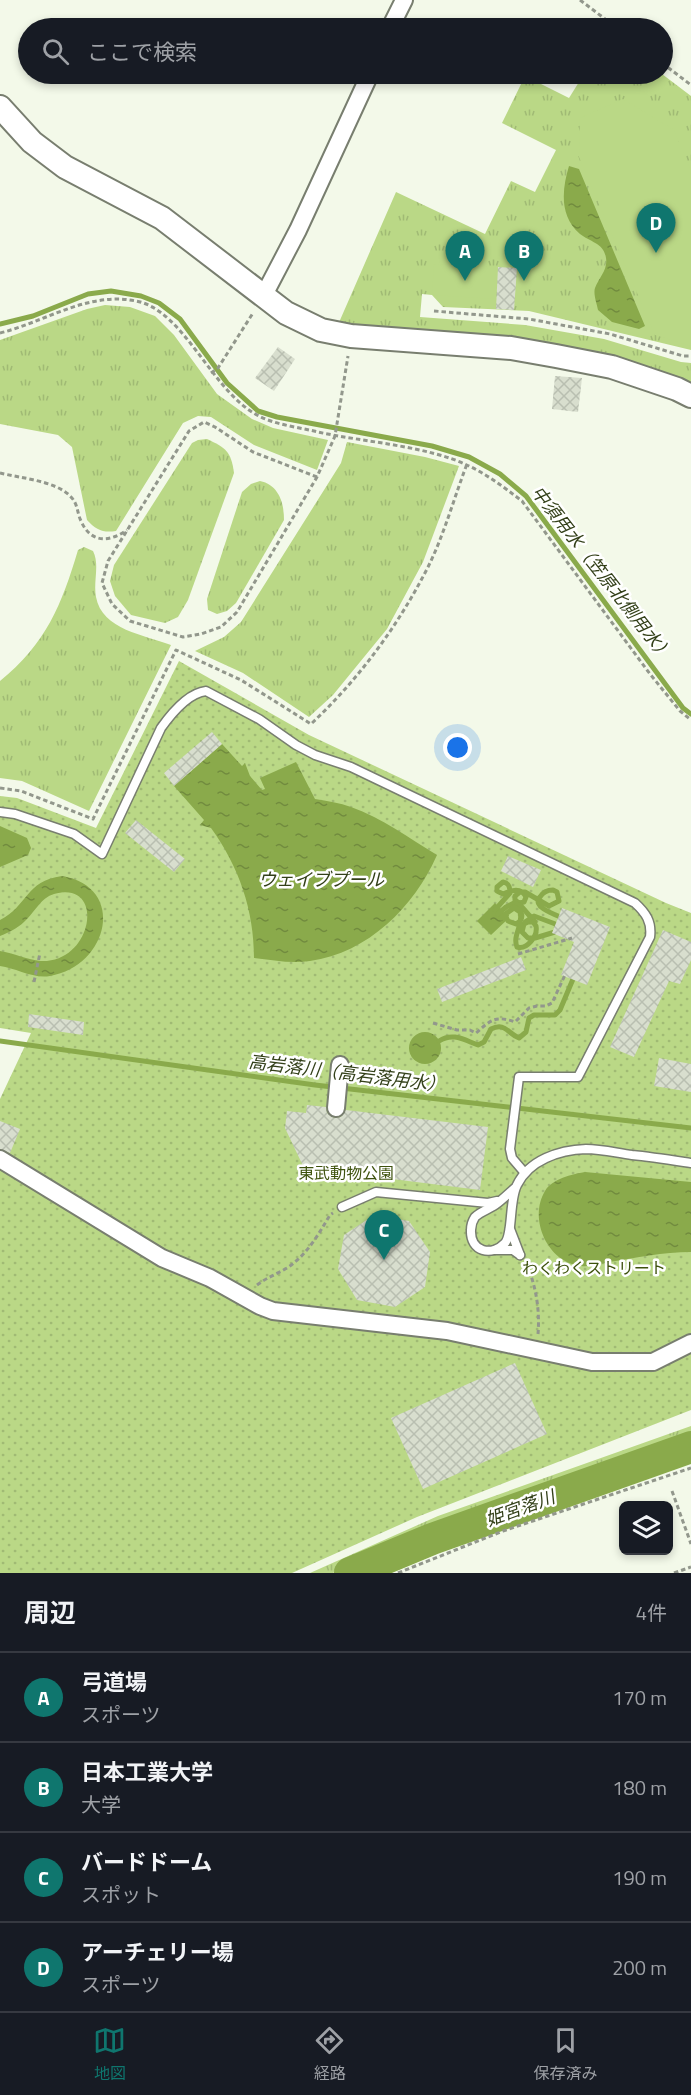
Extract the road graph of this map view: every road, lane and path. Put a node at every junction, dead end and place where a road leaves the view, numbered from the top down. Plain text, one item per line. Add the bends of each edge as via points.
1 (404, 0) edge
2 (579, 0) edge
3 (395, 18) edge
4 (603, 18) edge
5 (673, 71) edge
6 (364, 84) edge
7 (691, 85) edge
8 (0, 107) edge
9 (259, 304) junction
10 (434, 311) dead end
11 (0, 333) edge
12 (351, 336) junction
13 (691, 356) edge
14 (211, 373) junction
15 (691, 396) edge
16 (335, 436) junction
17 (467, 464) junction
18 (0, 473) edge
19 (317, 477) junction
20 (128, 529) junction
21 (691, 720) edge
22 (0, 788) edge
23 (0, 812) edge
24 (572, 938) dead end
25 (40, 953) dead end
26 (518, 954) dead end
27 (565, 975) dead end
28 (34, 982) dead end
29 (433, 1023) dead end
30 (340, 1065) dead end
31 (336, 1108) dead end
32 (0, 1159) edge
33 (691, 1163) edge
34 (524, 1172) junction
35 (516, 1187) junction
36 (505, 1196) junction
37 (459, 1200) junction
38 (342, 1207) joint
39 (471, 1227) junction
40 (510, 1228) junction
41 (486, 1251) junction
42 (520, 1255) junction
43 (246, 1299) junction
44 (691, 1343) edge
45 (535, 1350) junction
46 (691, 1468) edge
47 (672, 1491) dead end
48 (689, 1533) edge
49 (691, 1544) edge
50 (691, 1567) edge
51 (398, 1573) edge
52 (674, 1573) edge

1 - 3 street
2 - 4 path
5 - 7 path
6 - 9 street via 298,230
8 - 9 street via 32,142 65,167 162,218
9 - 12 street via 321,330
9 - 14 path
10 - 13 path via 529,318
11 - 14 path via 88,303 136,301 159,310
12 - 15 street via 522,350 612,367
12 - 16 path
14 - 16 path via 256,414
16 - 17 path via 427,452
16 - 19 path
17 - 21 path via 522,501 650,674
17 - 22 path via 429,565 391,632 337,700 311,724 241,680 176,651 93,819 21,791
18 - 20 path via 55,486 70,496 81,522 92,535 103,540 115,538
19 - 20 path via 253,452 204,422 189,431
19 - 20 path via 237,612 220,627 201,634 183,637 130,621 112,604 102,583 108,561
23 - 34 lane via 74,834 102,854 161,728 170,715 198,692 206,691 260,719 315,755 351,767 635,903 650,923 650,938 578,1077 519,1077 510,1149
24 - 26 path
25 - 28 path
27 - 29 path via 552,1003 529,1008 515,1022 490,1020 476,1033
30 - 31 street
32 - 43 street via 162,1258 210,1278
33 - 34 lane via 586,1149 539,1160
34 - 35 lane
35 - 36 lane
35 - 40 lane
36 - 37 lane via 488,1203
36 - 39 lane via 475,1218
37 - 38 lane via 376,1192
37 - 39 lane via 471,1207
38 - 43 path via 330,1215 303,1256 256,1285
39 - 41 lane via 476,1247
40 - 41 lane via 507,1240 499,1248
40 - 42 lane
41 - 42 lane via 513,1250
42 - 45 path via 532,1277 539,1316
43 - 45 street via 273,1311 447,1331
44 - 45 street via 652,1362 592,1362
46 - 51 path via 503,1531
47 - 48 path
48 - 49 path
50 - 52 path

